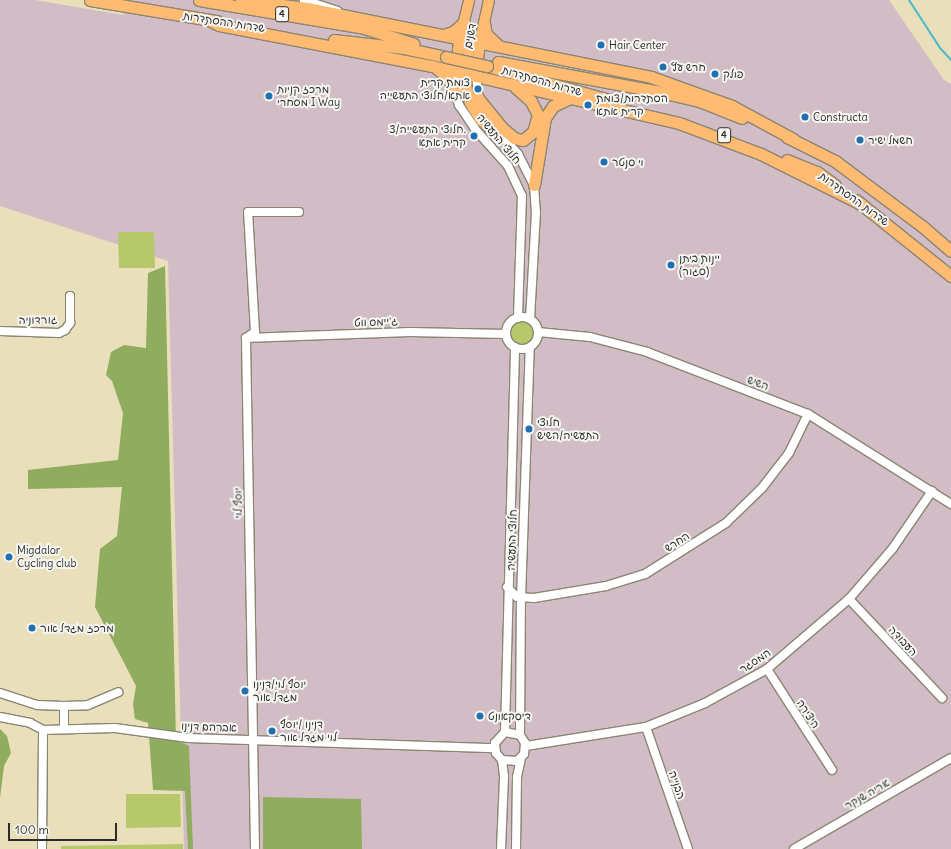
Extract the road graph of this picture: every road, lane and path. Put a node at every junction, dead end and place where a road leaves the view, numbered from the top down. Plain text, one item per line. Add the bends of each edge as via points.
1 (90, 0) edge
2 (199, 0) edge
3 (241, 0) edge
4 (304, 0) edge
5 (469, 0) edge
6 (489, 0) edge
7 (352, 18) junction
8 (209, 20) junction
9 (464, 22) junction
10 (484, 23) junction
11 (446, 34) junction
12 (460, 37) junction
13 (480, 41) junction
14 (498, 45) junction
15 (432, 66) junction
16 (455, 71) junction
17 (471, 75) junction
18 (510, 85) junction
19 (455, 92) junction
20 (573, 95) junction
21 (477, 97) junction
22 (497, 133) junction
23 (793, 139) junction
24 (534, 185) junction
25 (299, 212) dead end
26 (951, 251) edge
27 (951, 276) edge
28 (70, 296) dead end
29 (518, 318) junction
30 (530, 319) junction
31 (0, 331) edge
32 (538, 332) junction
33 (506, 334) junction
34 (246, 338) junction
35 (530, 347) junction
36 (516, 348) junction
37 (808, 414) junction
38 (932, 491) junction
39 (951, 504) edge
40 (507, 587) junction
41 (521, 599) junction
42 (848, 599) junction
43 (766, 669) junction
44 (118, 692) dead end
45 (0, 693) edge
46 (942, 698) dead end
47 (64, 706) junction
48 (0, 717) edge
49 (64, 728) junction
50 (646, 728) junction
51 (43, 730) junction
52 (505, 732) junction
53 (520, 734) junction
54 (254, 739) junction
55 (526, 746) junction
56 (495, 748) junction
57 (521, 758) junction
58 (951, 758) edge
59 (502, 760) junction
60 (832, 770) dead end
61 (42, 849) edge
62 (255, 849) edge
63 (502, 849) edge
64 (516, 849) edge
65 (688, 849) edge
66 (794, 849) edge

1 - 8 highway, שדרות ההסתדרות / 4
2 - 23 highway, שדרות ההסתדרות / 4 via 364,28 406,42 699,101
3 - 7 highway via 308,8
4 - 7 street via 324,4
5 - 9 main road, דשנים
6 - 10 main road, דשנים
7 - 11 highway
8 - 15 highway via 219,25
8 - 20 highway, שדרות ההסתדרות / 4, bridge via 364,45 404,48 460,60
9 - 11 highway via 453,32
9 - 12 main road, דשנים
10 - 13 main road, דשנים
10 - 14 highway via 489,37
11 - 12 highway
12 - 13 highway
12 - 16 main road, דשנים
12 - 17 highway via 468,47
13 - 14 highway
13 - 17 main road, דשנים
14 - 23 highway via 651,77 732,106
15 - 16 highway
15 - 19 highway via 447,77
16 - 17 highway
16 - 19 street, חלוצי התעשיה
17 - 18 highway
17 - 21 street, חלוצי התעשיה
17 - 22 highway via 467,94 474,110
18 - 20 highway
18 - 21 highway via 528,98 536,111 537,124 527,139 510,136
19 - 29 street, חלוצי התעשיה via 459,105 468,119 513,173 522,196
20 - 24 highway via 557,103 545,118
20 - 27 highway, שדרות ההסתדרות / 4 via 657,111 818,172
21 - 22 street, חלוצי התעשיה
22 - 24 street, חלוצי התעשיה via 518,154
23 - 26 highway, שדרות ההסתדרות / 4 via 835,161
24 - 30 street, חלוצי התעשיה via 536,212
25 - 34 street via 248,212 255,332
28 - 31 street, גורדוניה via 70,323 59,333
29 - 30 street
29 - 33 street via 510,322
30 - 32 street
32 - 35 street, חלוצי התעשיה via 537,339
32 - 37 street, השיש via 590,337 648,352
33 - 34 street, ג'יימס ווט via 410,332
33 - 36 street
34 - 54 street, יוסף לוי
35 - 36 street
35 - 41 street, חלוצי התעשיה
36 - 40 street, חלוצי התעשיה
37 - 38 street, השיש
37 - 41 street, החרש via 789,453 762,488 726,523 683,552 645,574 606,586
38 - 39 street, השיש
38 - 42 street, המסגר via 893,548
40 - 41 street via 513,595
40 - 52 street, חלוצי התעשיה
41 - 53 street, חלוצי התעשיה
42 - 43 street, המסגר
42 - 46 street, העבודה
43 - 50 street, המסגר via 705,703
43 - 60 street, היצירה
44 - 47 street via 88,705
45 - 47 street via 36,705
47 - 49 street
48 - 51 street via 30,723
49 - 51 street, אברהם דנינו
49 - 54 street, אברהם דנינו via 115,728 188,738
50 - 55 street, המסגר
50 - 65 street, הבנייה
51 - 61 street
52 - 53 street
52 - 56 street via 497,738
53 - 55 street, חלוצי התעשיה
54 - 56 street, אברהם דנינו
54 - 62 street, יוסף לוי
55 - 57 street
56 - 59 street
57 - 59 street via 512,762
57 - 64 street via 517,777
58 - 66 street, אריה שנקר
59 - 63 street

